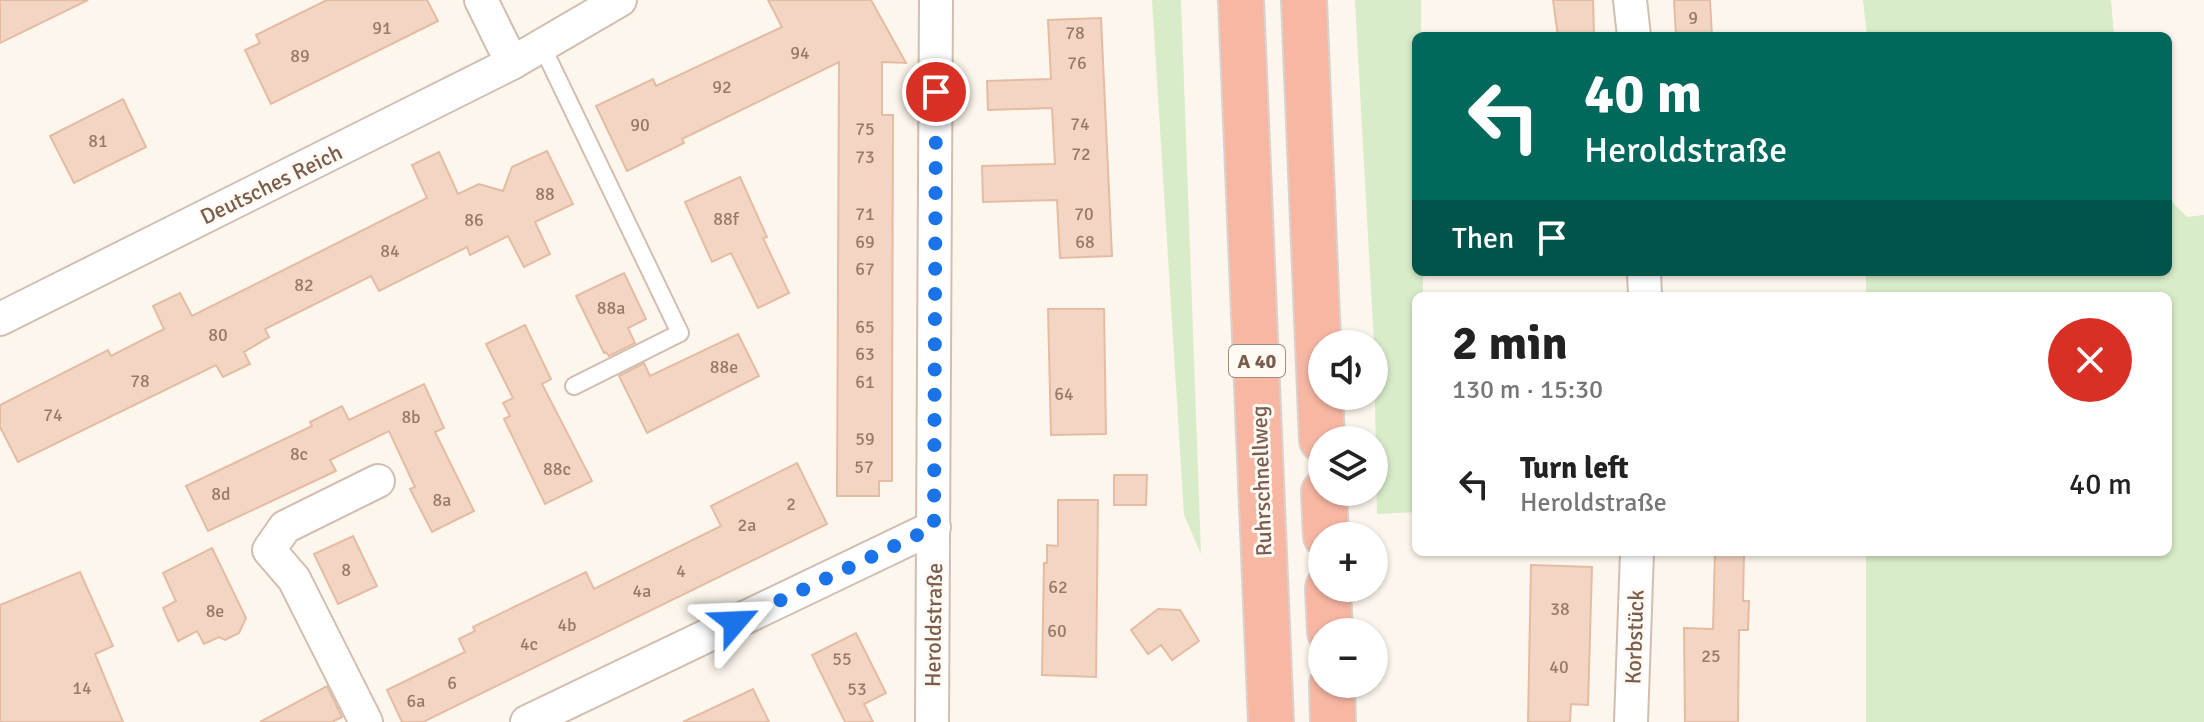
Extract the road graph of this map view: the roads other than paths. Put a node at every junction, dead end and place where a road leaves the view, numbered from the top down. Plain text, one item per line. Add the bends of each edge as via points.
1 (481, 0) edge
2 (620, 0) edge
3 (936, 0) edge
4 (1241, 0) edge
5 (1304, 0) edge
6 (1630, 0) edge
7 (1634, 32) edge
8 (542, 46) junction
9 (512, 63) junction
10 (0, 319) edge
11 (574, 386) dead end
12 (1321, 426) edge
13 (378, 481) dead end
14 (934, 527) junction
15 (1637, 556) edge
16 (1332, 698) edge
17 (548, 717) edge
18 (366, 722) edge
19 (932, 722) edge
20 (1271, 722) edge
21 (1333, 722) edge
22 (1631, 722) edge

1 - 9 street
2 - 8 street, Deutsches Reich
3 - 14 street, Heroldstraße
4 - 20 highway, Ruhrschnellweg / A 40
5 - 12 highway
6 - 7 street
8 - 9 street, Deutsches Reich
8 - 11 lane via 680,333
9 - 10 street, Deutsches Reich
13 - 18 street via 285,527 269,550 294,579
14 - 17 street
14 - 19 street, Heroldstraße
15 - 22 street, Korbstück
16 - 21 highway

